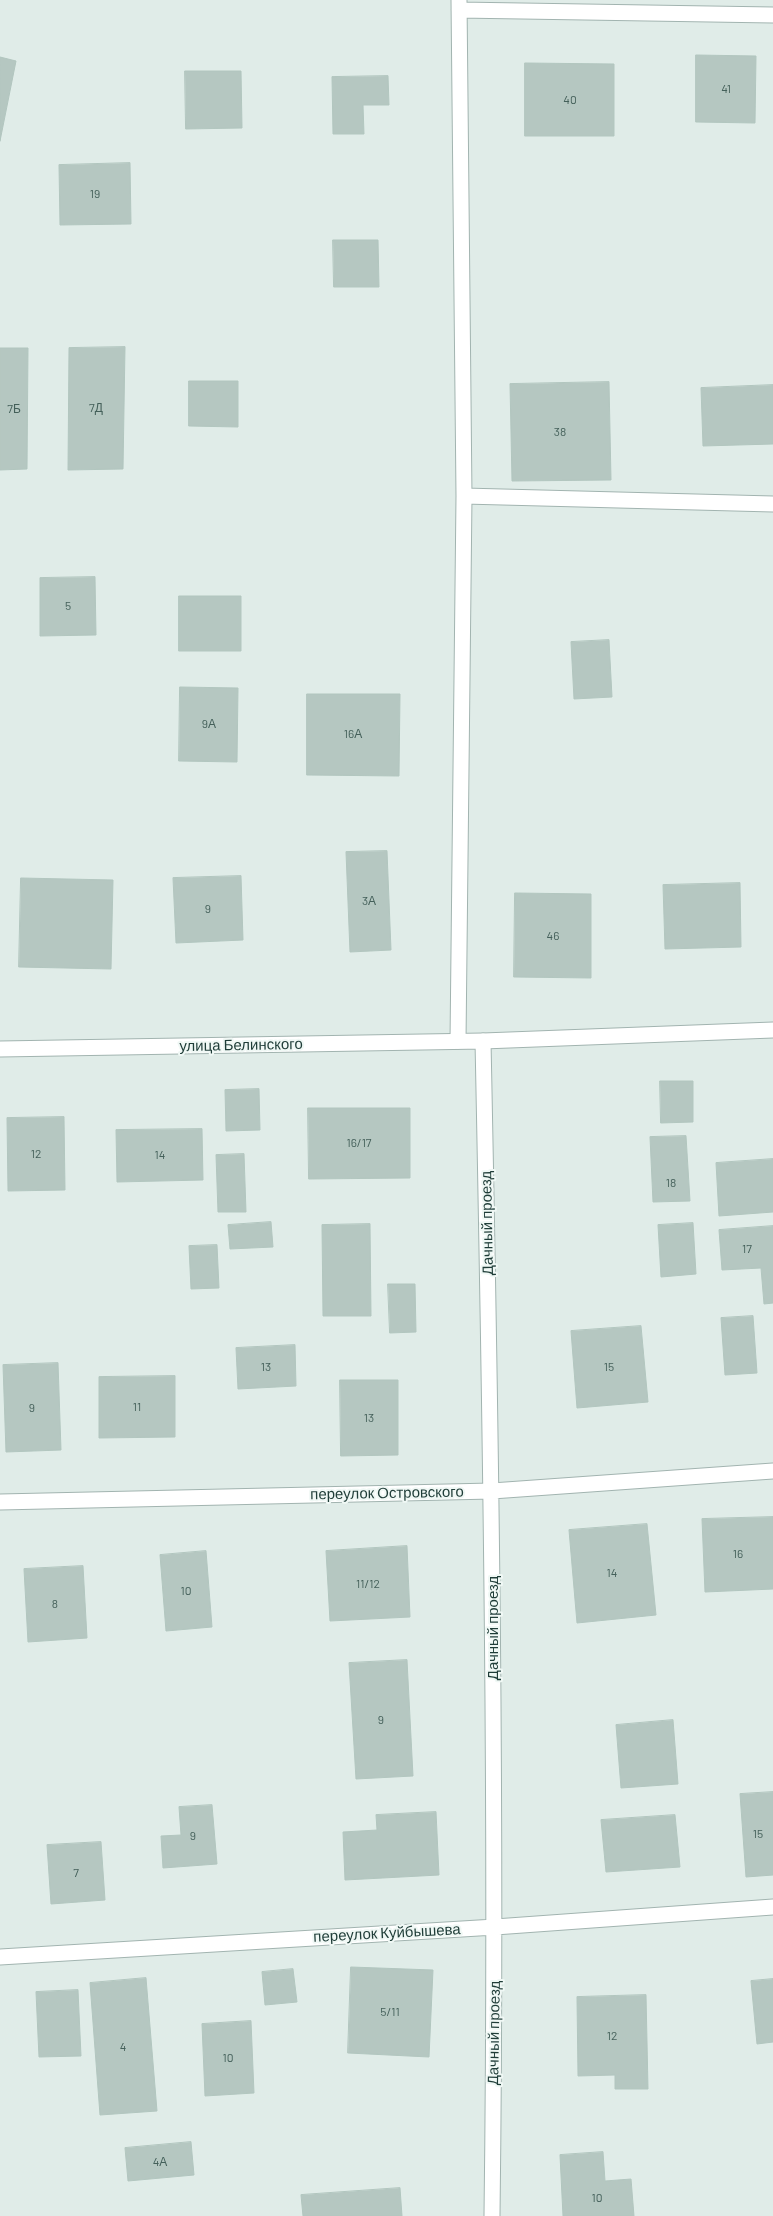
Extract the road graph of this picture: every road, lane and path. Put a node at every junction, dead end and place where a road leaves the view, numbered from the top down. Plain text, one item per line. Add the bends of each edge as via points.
1 (459, 5) edge
2 (773, 15) edge
3 (464, 496) junction
4 (773, 504) edge
5 (773, 1030) edge
6 (458, 1041) junction
7 (483, 1041) junction
8 (0, 1049) edge
9 (773, 1471) edge
10 (492, 1491) junction
11 (0, 1502) edge
12 (773, 1907) edge
13 (496, 1927) junction
14 (0, 1957) edge
15 (492, 2216) edge

1 - 2 street
1 - 3 street
3 - 4 street
3 - 6 street
5 - 7 street, улица Белинского
6 - 7 street, улица Белинского
6 - 8 street, улица Белинского
7 - 10 street, Дачный проезд
9 - 10 street, переулок Островского
10 - 11 street, переулок Островского
10 - 13 street, Дачный проезд
12 - 13 street, переулок Куйбышева
13 - 14 street, переулок Куйбышева
13 - 15 street, Дачный проезд

